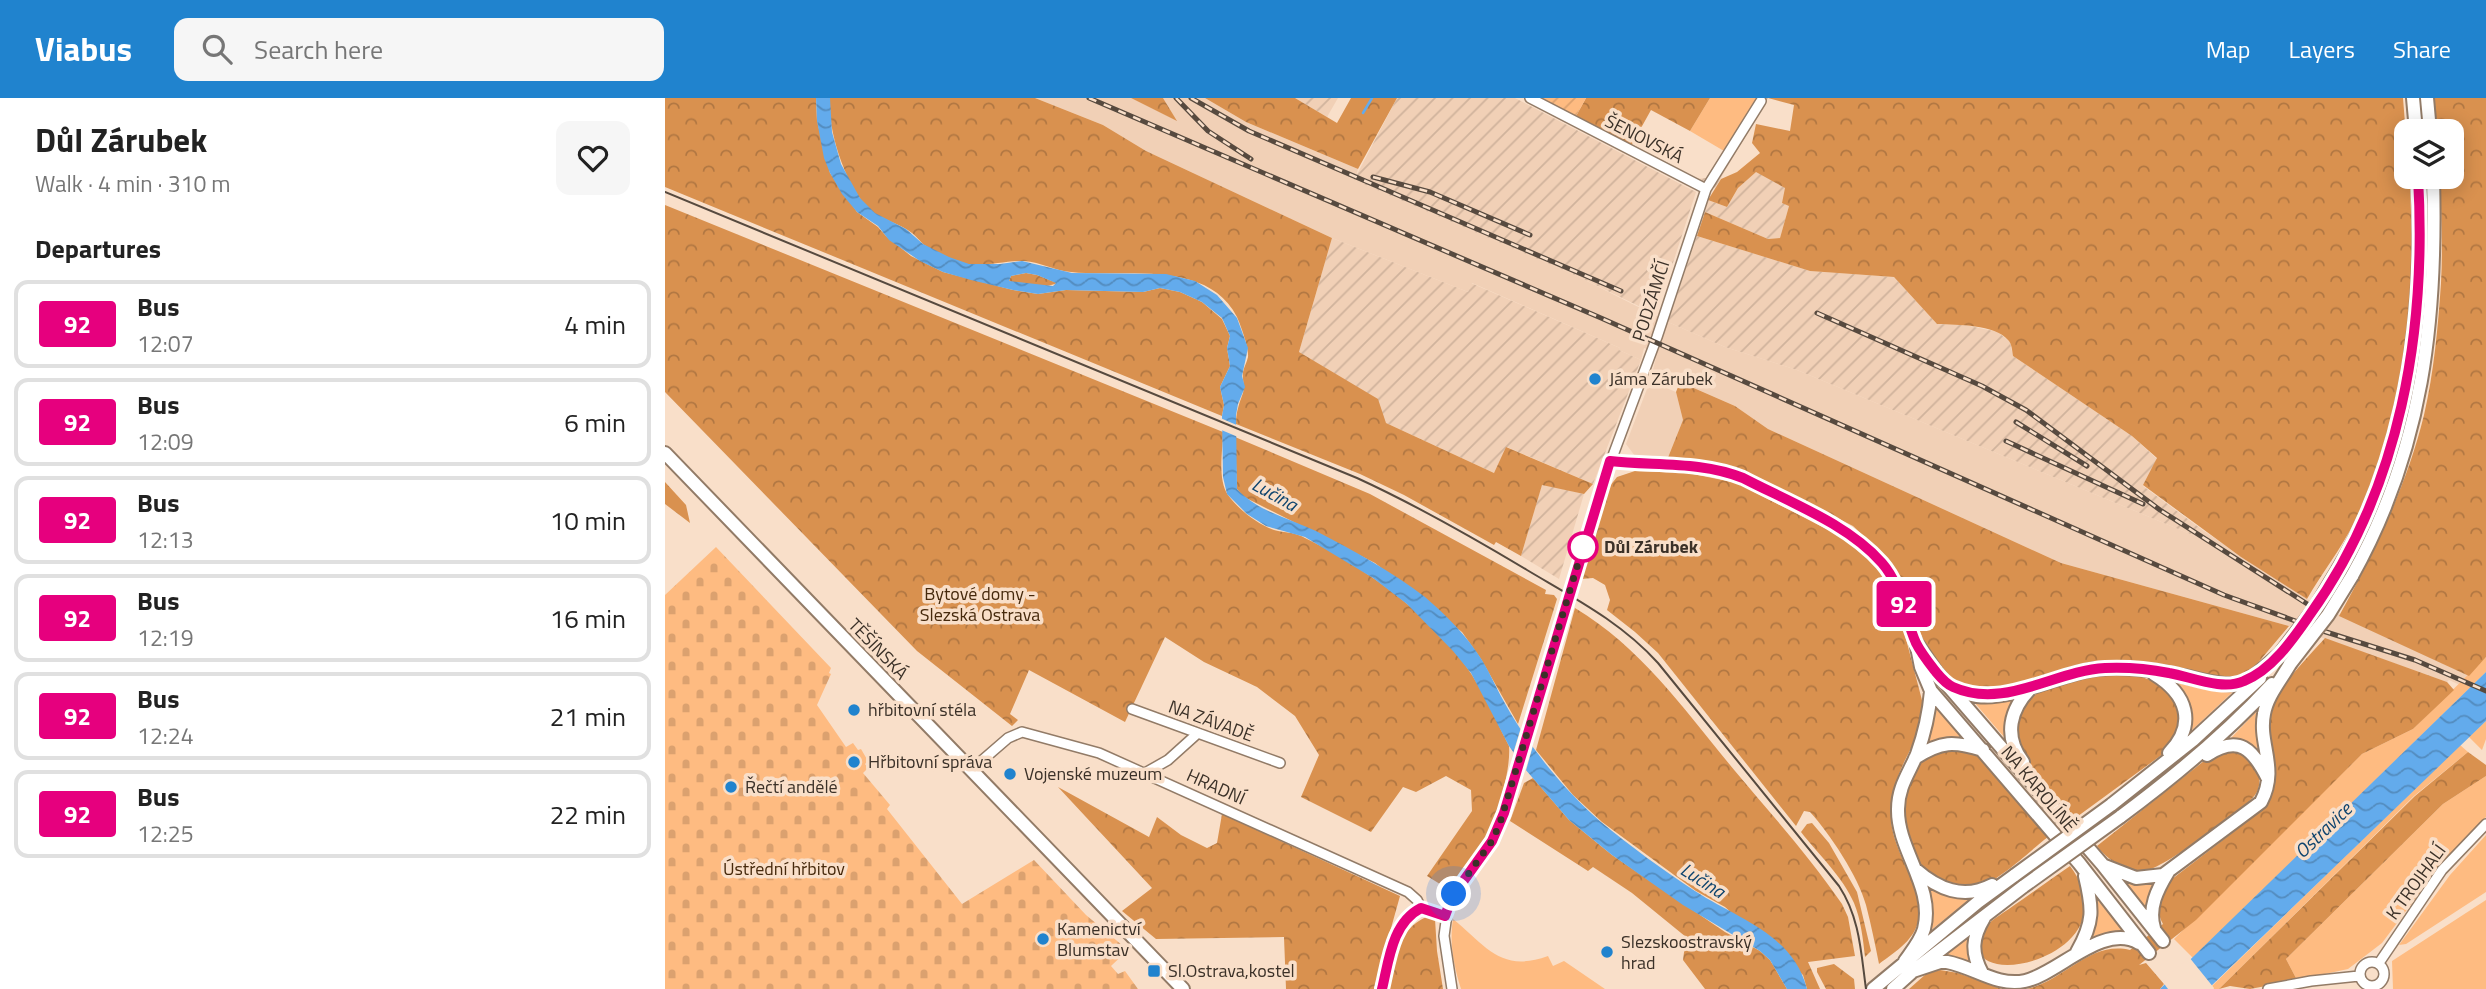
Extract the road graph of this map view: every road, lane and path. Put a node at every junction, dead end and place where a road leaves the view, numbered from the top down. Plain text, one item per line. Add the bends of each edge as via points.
1 (1530, 98) edge
2 (2413, 98) edge
3 (2427, 98) edge
4 (1761, 101) dead end
5 (2415, 119) edge
6 (2429, 119) edge
7 (1706, 189) junction
8 (2419, 189) edge
9 (2433, 189) edge
10 (665, 453) edge
11 (1610, 461) junction
12 (1916, 642) junction
13 (2276, 657) junction
14 (2288, 668) junction
15 (2144, 670) junction
16 (1948, 686) junction
17 (2032, 687) junction
18 (1931, 691) junction
19 (1132, 709) dead end
20 (1198, 733) junction
21 (1983, 750) junction
22 (1915, 758) junction
23 (1280, 763) dead end
24 (971, 770) junction
25 (2182, 770) junction
26 (1145, 772) junction
27 (2144, 779) junction
28 (2268, 779) junction
29 (2046, 797) junction
30 (2486, 824) edge
31 (2102, 864) junction
32 (1915, 869) junction
33 (2084, 869) junction
34 (2168, 873) junction
35 (2015, 875) junction
36 (1421, 908) junction
37 (1987, 914) junction
38 (1445, 916) junction
39 (2154, 930) junction
40 (2163, 941) dead end
41 (2139, 943) junction
42 (2077, 953) junction
43 (2149, 953) dead end
44 (2378, 963) junction
45 (1909, 966) junction
46 (1982, 973) junction
47 (2360, 976) junction
48 (2380, 986) edge
49 (1183, 989) edge
50 (1382, 989) edge
51 (1452, 989) edge
52 (1873, 989) edge
53 (1893, 989) edge
54 (2268, 989) edge

1 - 7 street, ŠENOVSKÁ
2 - 5 main road
3 - 6 main road
4 - 7 street, PODZÁMČÍ
7 - 11 street, PODZÁMČÍ
8 - 13 main road, bridge via 2419,285 2409,376 2388,462 2339,569
9 - 14 main road, bridge via 2428,347 2395,484 2351,576
10 - 24 main road, TĚŠÍNSKÁ
11 - 12 street, NA KAROLÍNĚ via 1726,472 1843,530 1890,574
11 - 38 street, PODZÁMČÍ via 1495,835 1452,897
12 - 16 main road, NA KAROLÍNĚ
12 - 18 main road, NA KAROLÍNĚ
13 - 15 main road via 2249,679 2233,684
13 - 27 main road via 2215,721
14 - 25 main road
14 - 28 main road via 2264,713
15 - 17 main road via 2085,671
15 - 27 main road via 2173,688 2185,716 2177,743
16 - 17 main road via 1983,696
16 - 29 main road, NA KAROLÍNĚ
17 - 29 main road via 2014,711 2011,735 2018,755
18 - 21 main road, NA KAROLÍNĚ
18 - 22 main road via 1928,722
19 - 20 street, NA ZÁVADĚ
20 - 23 street, NA ZÁVADĚ
20 - 26 street via 1168,760
21 - 22 main road via 1946,743
21 - 33 main road, NA KAROLÍNĚ
22 - 32 main road via 1904,778 1898,810 1901,837
24 - 26 street, HRADNÍ via 1008,738 1022,732 1098,752
24 - 49 main road, TĚŠÍNSKÁ
25 - 28 main road via 2222,746 2236,746 2254,754
25 - 37 main road, bridge
26 - 36 street, HRADNÍ via 1408,892
27 - 35 main road, bridge
28 - 34 main road via 2255,808
29 - 31 main road, NA KAROLÍNĚ
30 - 44 street, K TROJHALÍ via 2442,870
31 - 34 main road via 2136,878
31 - 39 main road, NA KAROLÍNĚ
32 - 35 main road via 1942,888 1969,893
32 - 45 main road via 1925,922
33 - 41 main road, NA KAROLÍNĚ
33 - 42 main road via 2092,918
34 - 39 main road via 2151,911
35 - 45 main road
36 - 38 street, HRADNÍ
36 - 50 street via 1400,928
37 - 45 main road
37 - 46 main road via 1973,945
38 - 51 street
39 - 40 main road, NA KAROLÍNĚ
41 - 42 main road via 2115,940
41 - 43 main road, NA KAROLÍNĚ
42 - 46 main road via 2026,981 2001,981
44 - 47 street via 2364,964
44 - 48 street via 2384,974
45 - 46 main road via 1946,961
45 - 52 main road
45 - 53 main road
47 - 48 street via 2367,985
47 - 54 street

